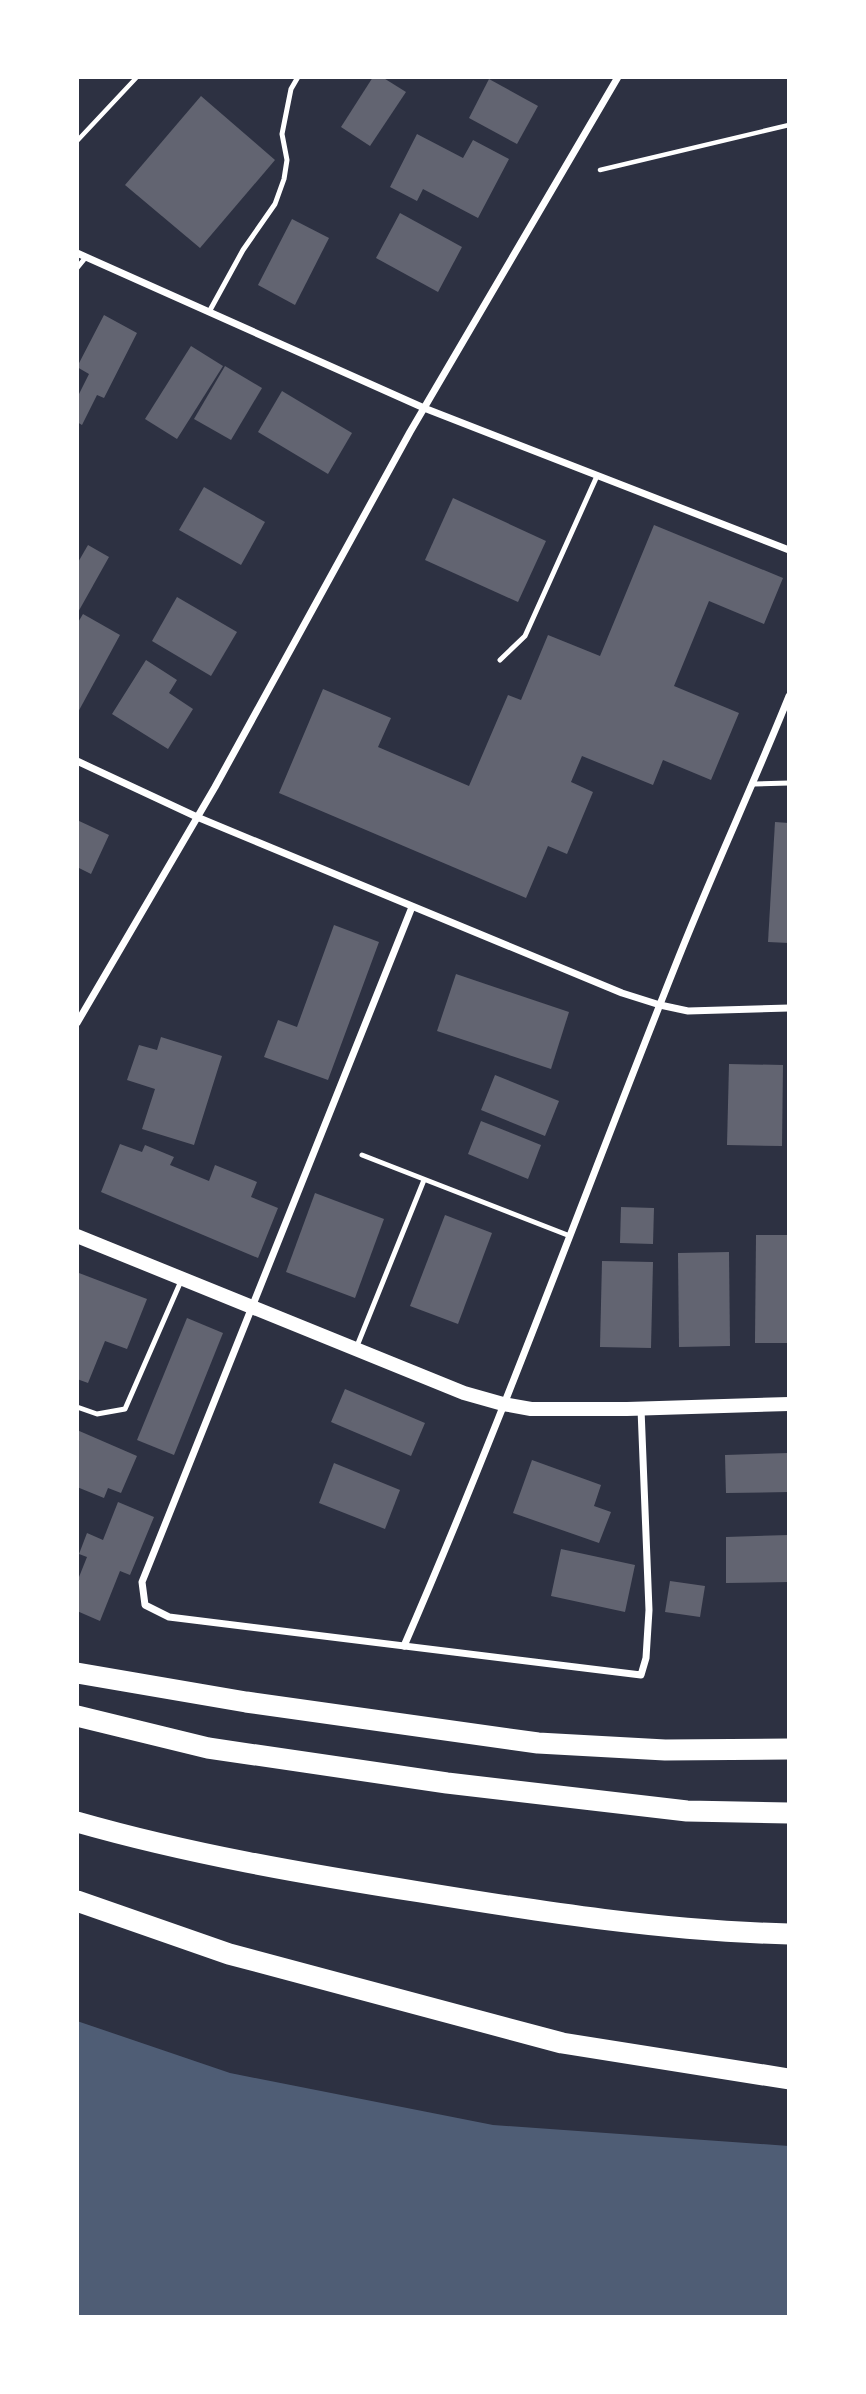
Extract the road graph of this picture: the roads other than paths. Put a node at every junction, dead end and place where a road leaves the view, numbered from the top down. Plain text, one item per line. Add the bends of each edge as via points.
1 (298, 77) edge
2 (618, 77) edge
3 (77, 253) edge
4 (86, 257) junction
5 (77, 268) edge
6 (209, 312) junction
7 (424, 408) junction
8 (597, 476) junction
9 (789, 550) edge
10 (500, 660) dead end
11 (789, 696) edge
12 (77, 761) edge
13 (789, 783) edge
14 (754, 784) junction
15 (197, 817) junction
16 (412, 907) junction
17 (660, 1005) junction
18 (789, 1008) edge
19 (77, 1023) edge
20 (362, 1155) dead end
21 (424, 1180) junction
22 (570, 1236) junction
23 (78, 1240) edge
24 (182, 1278) junction
25 (251, 1306) junction
26 (356, 1349) junction
27 (503, 1404) junction
28 (789, 1404) edge
29 (77, 1406) edge
30 (641, 1409) junction
31 (404, 1646) junction
32 (77, 1673) edge
33 (77, 1716) edge
34 (789, 1749) edge
35 (789, 1813) edge
36 (77, 1822) edge
37 (77, 1901) edge
38 (789, 1934) edge
39 (789, 2079) edge

1 - 6 lane via 282,134 287,160 275,204
2 - 7 street
3 - 4 street
4 - 5 lane
4 - 6 street
6 - 7 street
7 - 8 street
7 - 15 street
8 - 9 street
8 - 10 lane via 525,636
11 - 14 street
12 - 15 street
13 - 14 lane
14 - 17 street
15 - 16 street
15 - 19 street
16 - 17 street
16 - 25 street
17 - 18 street via 688,1011
17 - 22 street
20 - 21 lane
21 - 22 lane
21 - 26 lane
22 - 27 street
23 - 24 main road
24 - 25 main road
24 - 29 lane via 125,1409 97,1414
25 - 26 main road
25 - 31 street via 142,1582 145,1605 169,1617
26 - 27 main road via 464,1394
27 - 30 main road via 531,1409
27 - 31 street
28 - 30 main road
30 - 31 street via 649,1610 641,1675
32 - 34 highway via 538,1743 665,1750
33 - 35 highway via 208,1748 447,1783 687,1811
36 - 38 highway via 311,1875 503,1906 615,1921
37 - 39 highway via 229,1954 562,2042

